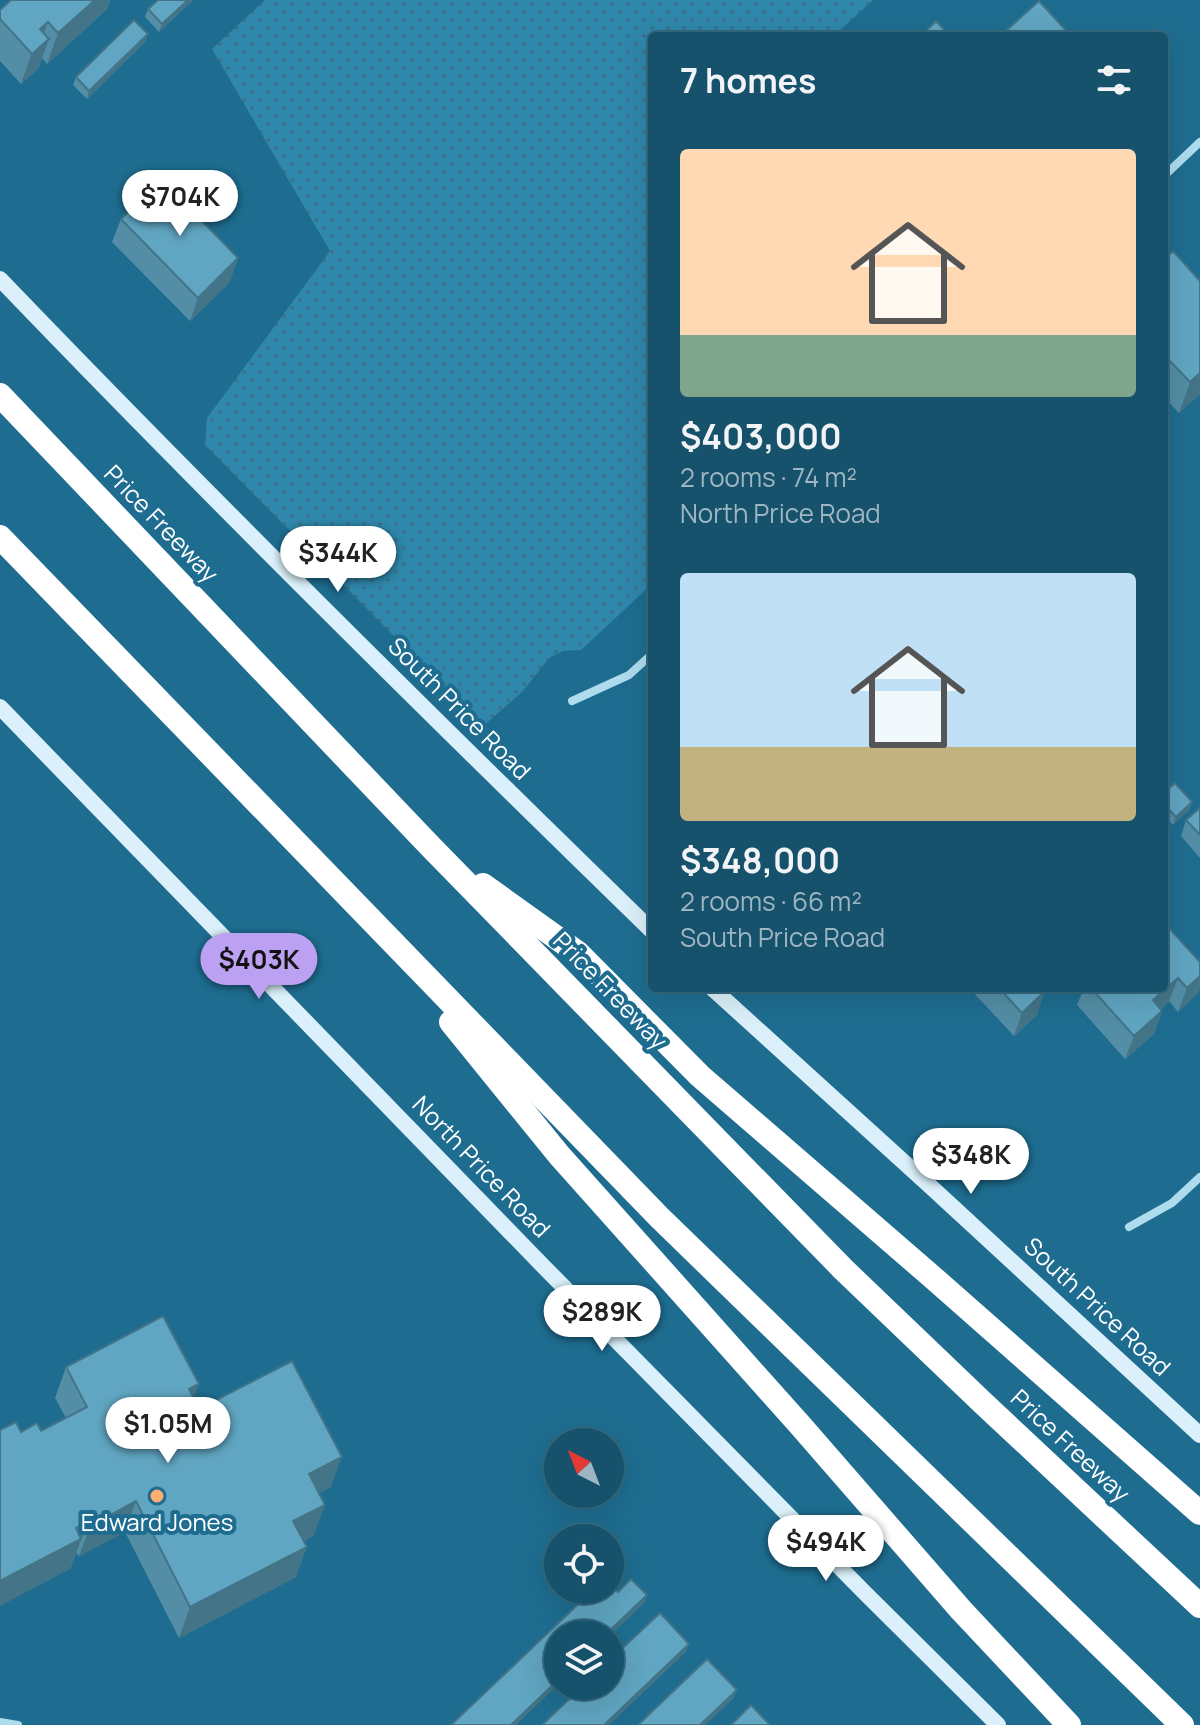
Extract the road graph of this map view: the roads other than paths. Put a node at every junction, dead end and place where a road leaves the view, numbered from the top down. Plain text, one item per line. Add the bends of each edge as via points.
1 (1200, 142) edge
2 (1168, 172) edge
3 (0, 279) edge
4 (0, 395) edge
5 (0, 537) edge
6 (648, 658) edge
7 (572, 701) dead end
8 (0, 707) edge
9 (430, 846) junction
10 (349, 897) junction
11 (648, 927) edge
12 (716, 992) edge
13 (1200, 1177) edge
14 (1129, 1227) dead end
15 (1200, 1435) edge
16 (1200, 1513) edge
17 (1200, 1606) edge
18 (0, 1722) edge
19 (18, 1725) edge
20 (998, 1725) edge
21 (1069, 1725) edge
22 (1182, 1725) edge

1 - 2 street
3 - 11 main road, South Price Road via 395,680
4 - 9 highway, Price Freeway
5 - 10 highway
6 - 7 street via 629,675
8 - 20 main road, North Price Road
9 - 16 highway via 578,953 700,1076
9 - 17 highway, Price Freeway via 843,1269
10 - 21 highway via 559,1155
10 - 22 highway via 659,1217
12 - 15 main road, South Price Road
13 - 14 street via 1172,1203
18 - 19 street

